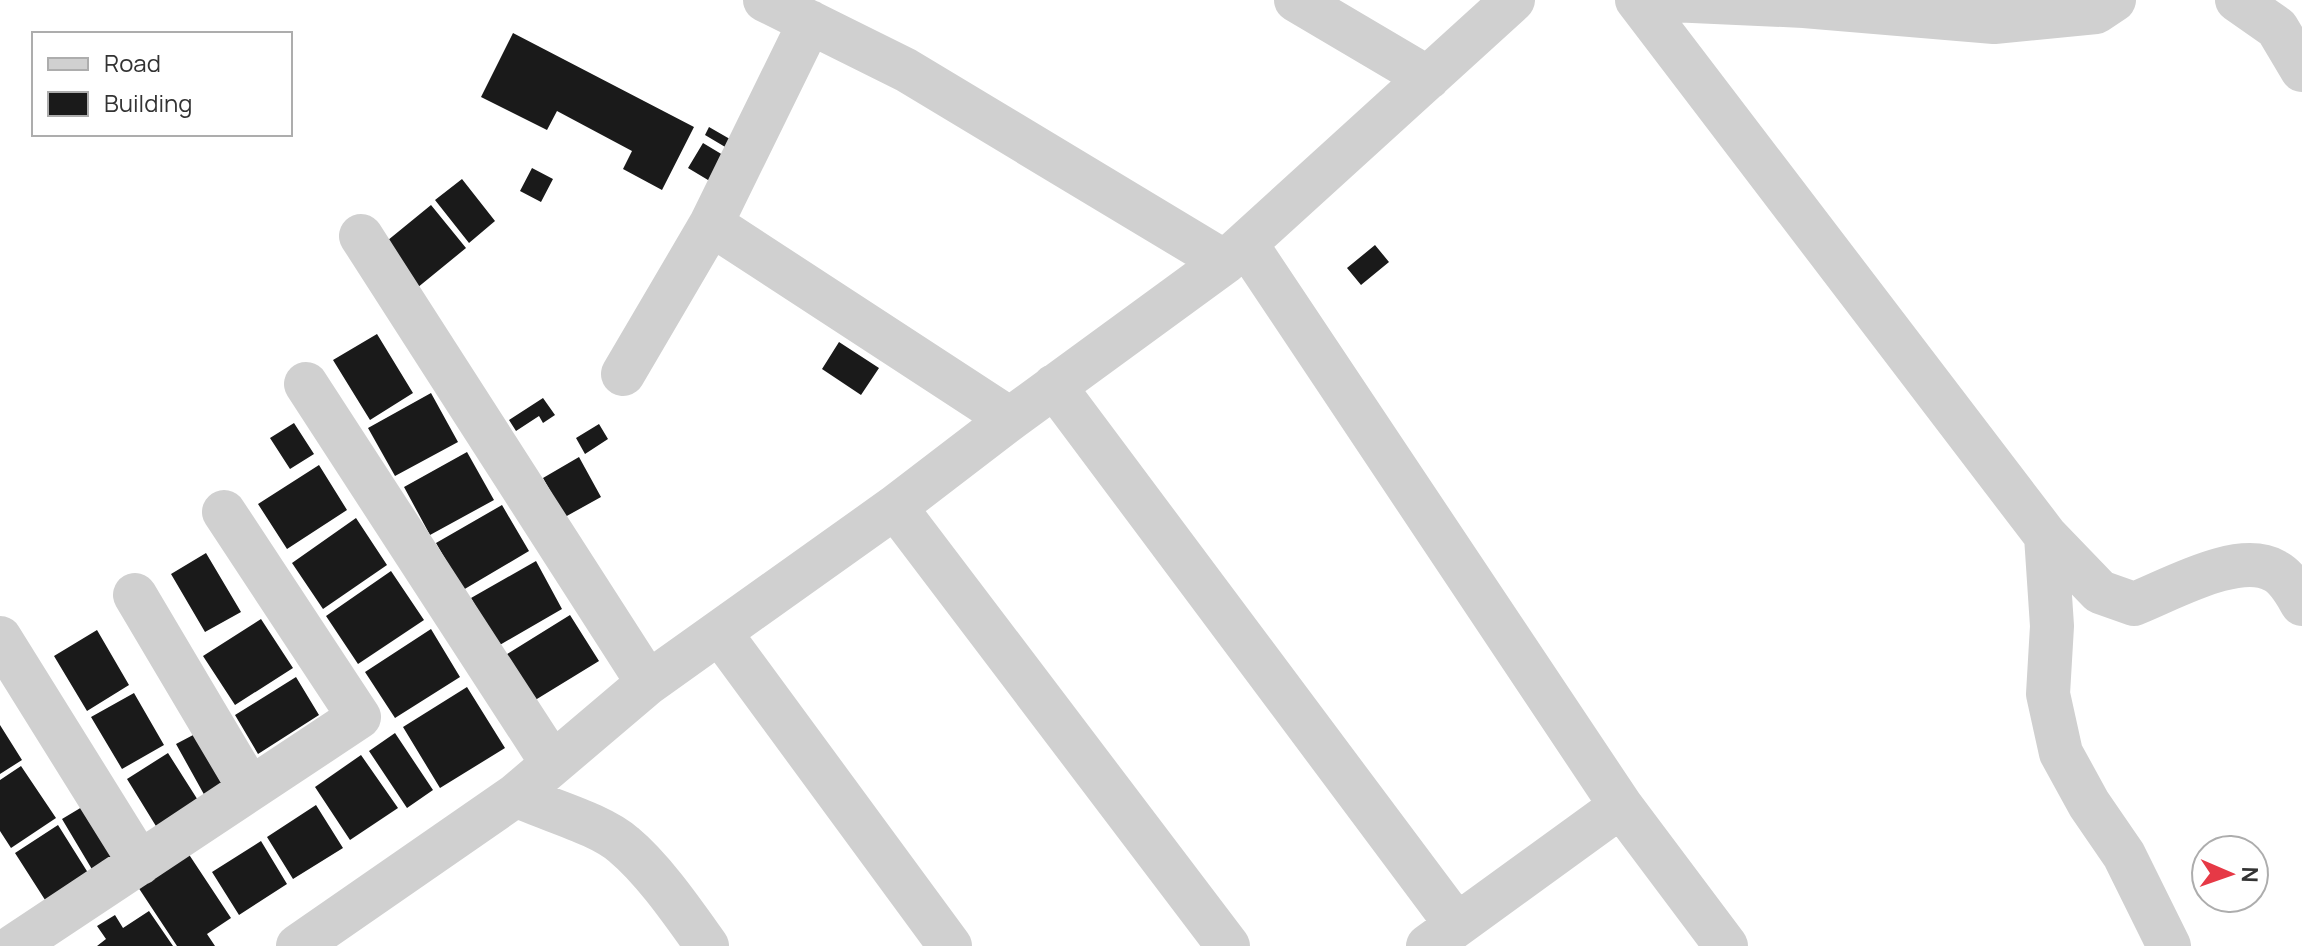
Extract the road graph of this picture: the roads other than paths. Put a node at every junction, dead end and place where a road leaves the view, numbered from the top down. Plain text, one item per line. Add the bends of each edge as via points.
1 (765, 0) edge
2 (1296, 0) edge
3 (1513, 0) edge
4 (1637, 0) edge
5 (1671, 0) edge
6 (2114, 0) edge
7 (2237, 0) edge
8 (810, 22) junction
9 (2302, 70) edge
10 (1428, 78) junction
11 (711, 224) junction
12 (361, 236) dead end
13 (1235, 253) junction
14 (623, 374) dead end
15 (306, 384) dead end
16 (1054, 386) junction
17 (1010, 419) junction
18 (895, 507) junction
19 (224, 512) dead end
20 (2046, 536) junction
21 (135, 595) dead end
22 (2302, 604) edge
23 (720, 633) junction
24 (0, 638) edge
25 (648, 683) junction
26 (552, 763) junction
27 (250, 789) junction
28 (516, 795) junction
29 (1621, 806) junction
30 (140, 863) junction
31 (11, 935) edge
32 (1442, 935) edge
33 (298, 946) edge
34 (707, 946) edge
35 (950, 946) edge
36 (1228, 946) edge
37 (1726, 946) edge
38 (2169, 946) edge

1 - 8 street
2 - 10 street
3 - 10 street
4 - 20 street
5 - 6 street via 1994,22 2096,12
7 - 9 street via 2277,28
8 - 11 street
8 - 13 street
10 - 13 street
11 - 14 street
11 - 17 street
12 - 25 street
13 - 16 street
13 - 29 street
15 - 26 street
16 - 17 street
16 - 32 street
17 - 18 street
18 - 23 street
18 - 36 street
19 - 27 street via 359,717
20 - 22 street via 2100,592 2134,604 2235,564 2275,570
20 - 38 street via 2052,626 2048,694 2061,753 2124,855
21 - 27 street
23 - 25 street
23 - 35 street
24 - 30 street
25 - 26 street
26 - 28 street
27 - 30 street
28 - 33 street
28 - 34 street via 623,844
29 - 32 street
29 - 37 street
30 - 31 street

